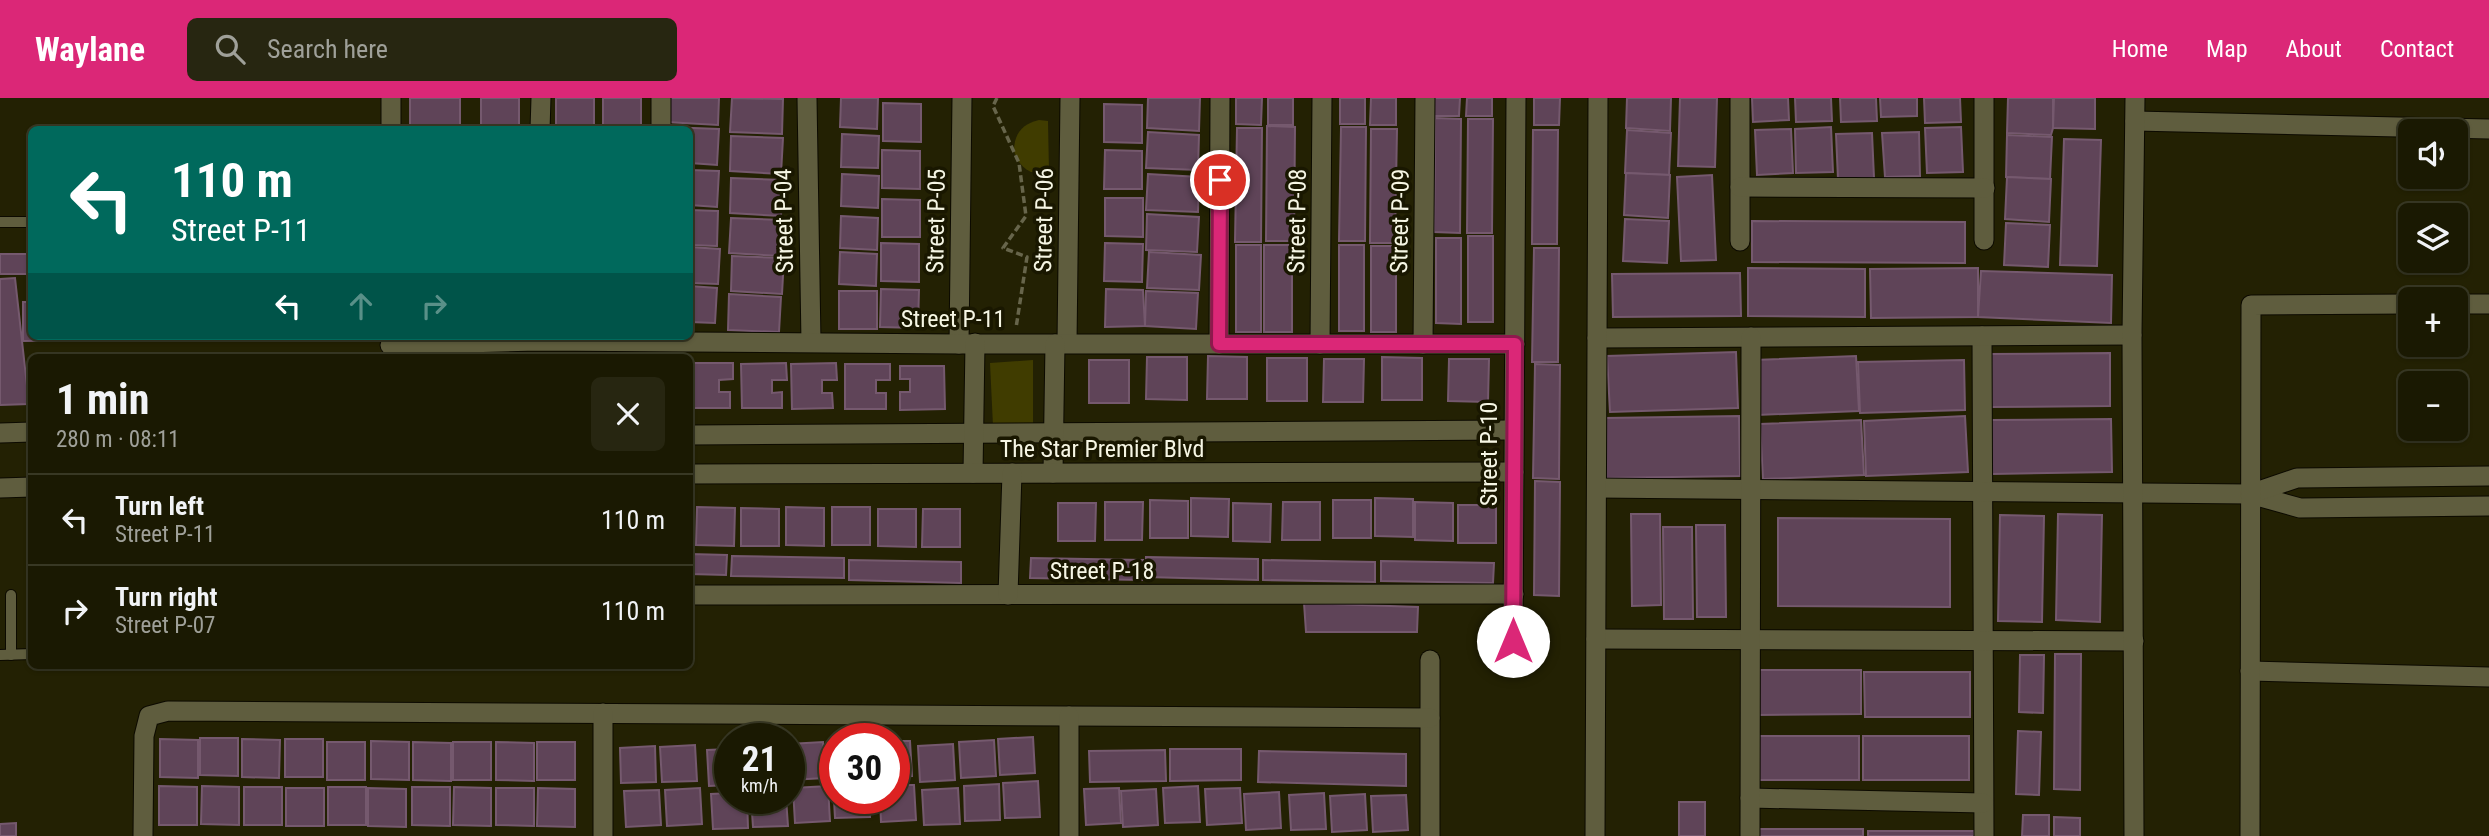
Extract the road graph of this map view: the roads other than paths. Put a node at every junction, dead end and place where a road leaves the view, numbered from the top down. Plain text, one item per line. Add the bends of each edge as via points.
1 (391, 98) edge
2 (541, 98) edge
3 (661, 98) edge
4 (807, 98) edge
5 (962, 98) edge
6 (1070, 98) edge
7 (1220, 98) edge
8 (1322, 98) edge
9 (1425, 98) edge
10 (1516, 98) edge
11 (1598, 98) edge
12 (1740, 98) edge
13 (1984, 98) edge
14 (2135, 98) edge
15 (2135, 121) junction
16 (391, 126) edge
17 (540, 126) edge
18 (661, 126) edge
19 (2489, 129) edge
20 (1740, 187) junction
21 (1984, 188) junction
22 (0, 222) edge
23 (28, 222) edge
24 (1984, 240) dead end
25 (1740, 241) dead end
26 (2398, 304) edge
27 (2468, 304) edge
28 (2489, 304) edge
29 (2132, 335) junction
30 (1982, 336) junction
31 (1751, 337) junction
32 (1597, 338) junction
33 (516, 340) edge
34 (693, 340) edge
35 (811, 342) junction
36 (1061, 343) junction
37 (967, 344) junction
38 (1219, 344) junction
39 (1320, 344) junction
40 (1423, 344) junction
41 (1515, 344) junction
42 (390, 346) edge
43 (1513, 430) junction
44 (28, 432) edge
45 (0, 433) edge
46 (973, 433) junction
47 (1053, 433) junction
48 (693, 435) edge
49 (1514, 472) junction
50 (973, 473) junction
51 (1012, 473) junction
52 (1052, 473) junction
53 (693, 474) edge
54 (2489, 476) edge
55 (28, 487) edge
56 (0, 488) edge
57 (1597, 488) junction
58 (1751, 490) junction
59 (1982, 491) junction
60 (2132, 492) junction
61 (2250, 494) junction
62 (2489, 506) edge
63 (693, 594) edge
64 (1514, 594) junction
65 (11, 595) dead end
66 (1008, 595) junction
67 (1596, 639) junction
68 (1750, 639) junction
69 (1983, 639) junction
70 (1513, 641) dead end
71 (2134, 641) junction
72 (28, 654) edge
73 (6, 655) edge
74 (1430, 660) dead end
75 (2250, 671) junction
76 (2489, 677) edge
77 (603, 713) junction
78 (1069, 716) junction
79 (1430, 718) junction
80 (1750, 798) junction
81 (1983, 803) junction
82 (143, 836) edge
83 (603, 836) edge
84 (1069, 836) edge
85 (1430, 836) edge
86 (1595, 836) edge
87 (1750, 836) edge
88 (1983, 836) edge
89 (2134, 836) edge
90 (2250, 836) edge

1 - 16 street
2 - 17 street
3 - 18 street
4 - 35 street, Street P-04
5 - 37 street, Street P-05
6 - 36 street, Street P-06
7 - 38 street
8 - 39 street, Street P-08
9 - 40 street, Street P-09
10 - 41 street, Street P-10
11 - 32 street
12 - 20 street
13 - 21 street
14 - 15 street
15 - 19 street
15 - 29 street
20 - 21 street
20 - 25 street
21 - 24 street
22 - 23 lane
26 - 61 street via 2251,305
27 - 28 street
29 - 30 street
29 - 60 street
30 - 31 street
30 - 59 street
31 - 32 street
31 - 58 street
32 - 57 street
33 - 42 street, Street P-11
34 - 35 street, Street P-11
35 - 37 street, Street P-11
36 - 37 street, Street P-11
36 - 38 street, Street P-11
36 - 47 street, Street P-06
37 - 46 street, Street P-05
38 - 39 street, Street P-11
39 - 40 street, Street P-11
40 - 41 street, Street P-11
41 - 43 street, Street P-10
43 - 47 street, The Star Premier Blvd
43 - 49 street, Street P-10
44 - 45 street
46 - 47 street, The Star Premier Blvd
46 - 48 street, The Star Premier Blvd
46 - 50 street, Street P-05
47 - 52 street, Street P-06
49 - 52 street, The Star Premier Blvd
49 - 64 street, Street P-10
50 - 51 street, The Star Premier Blvd
50 - 53 street, The Star Premier Blvd
51 - 52 street, The Star Premier Blvd
51 - 66 street
54 - 61 street via 2297,478
55 - 56 street
57 - 58 street
57 - 67 street
58 - 59 street
58 - 68 street
59 - 60 street
59 - 69 street
60 - 61 street
60 - 71 street
61 - 62 street via 2300,508
61 - 75 street
63 - 66 street, Street P-18
64 - 66 street, Street P-18
64 - 70 street, Street P-10
65 - 73 lane
67 - 68 street
67 - 86 street
68 - 69 street
68 - 80 street
69 - 71 street
69 - 81 street
71 - 89 street
72 - 73 lane
74 - 79 street
75 - 76 street
75 - 90 street
77 - 78 street
77 - 82 street via 168,710 149,716 144,736
77 - 83 street
78 - 79 street
78 - 84 street
79 - 85 street
80 - 81 street
80 - 87 street
81 - 88 street

